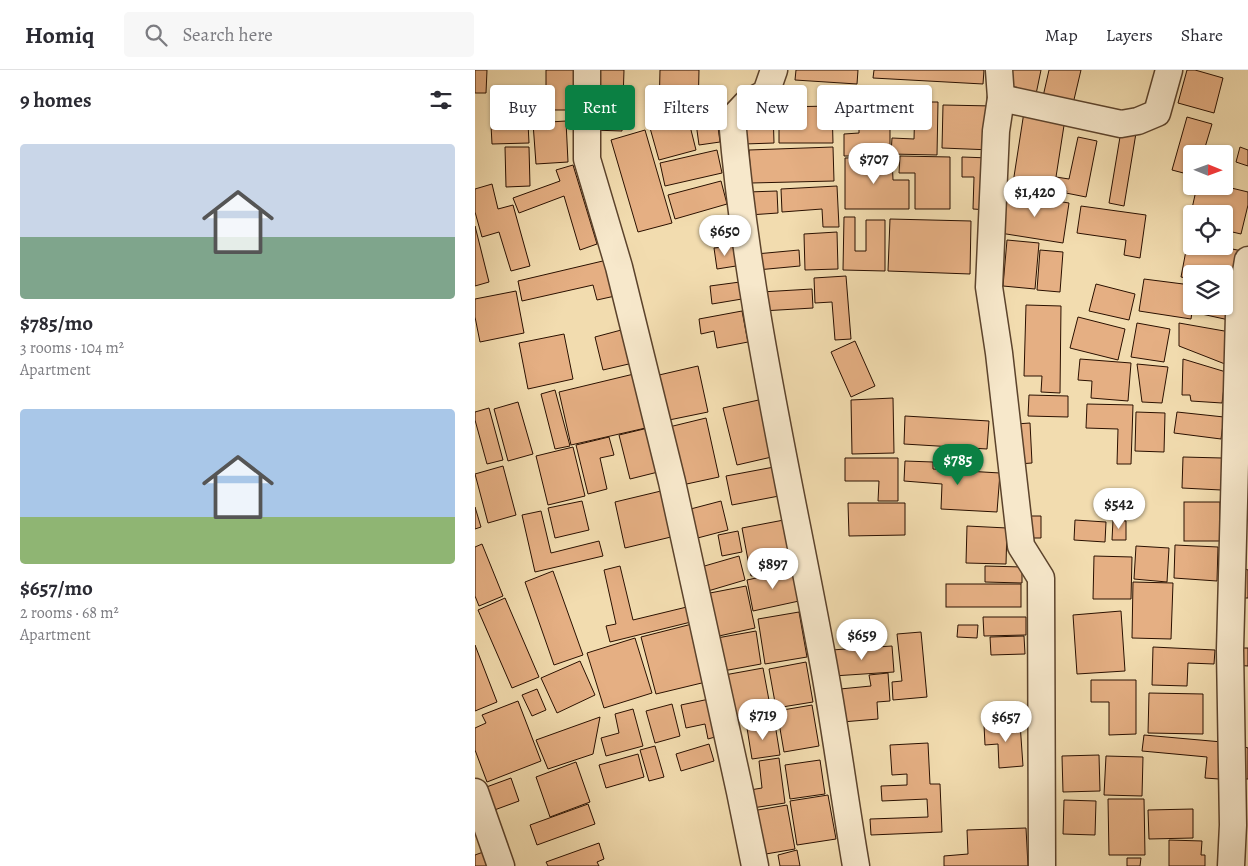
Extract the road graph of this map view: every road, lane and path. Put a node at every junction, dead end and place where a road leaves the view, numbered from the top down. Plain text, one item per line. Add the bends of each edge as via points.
1 (587, 70) edge
2 (774, 70) edge
3 (999, 70) edge
4 (1169, 70) edge
5 (1001, 98) junction
6 (1248, 260) edge
7 (1240, 740) edge
8 (475, 792) edge
9 (501, 866) edge
10 (755, 866) edge
11 (856, 866) edge
12 (1042, 866) edge
13 (1231, 866) edge

1 - 10 street via 587,159 619,267 673,482
2 - 11 street via 766,93 746,104 732,120 737,175 759,330 822,658
3 - 5 street
4 - 5 street via 1157,113 1121,124
5 - 12 street via 996,131 989,287 1021,546 1041,578
6 - 7 street via 1239,315 1230,650
7 - 13 street
8 - 9 street

